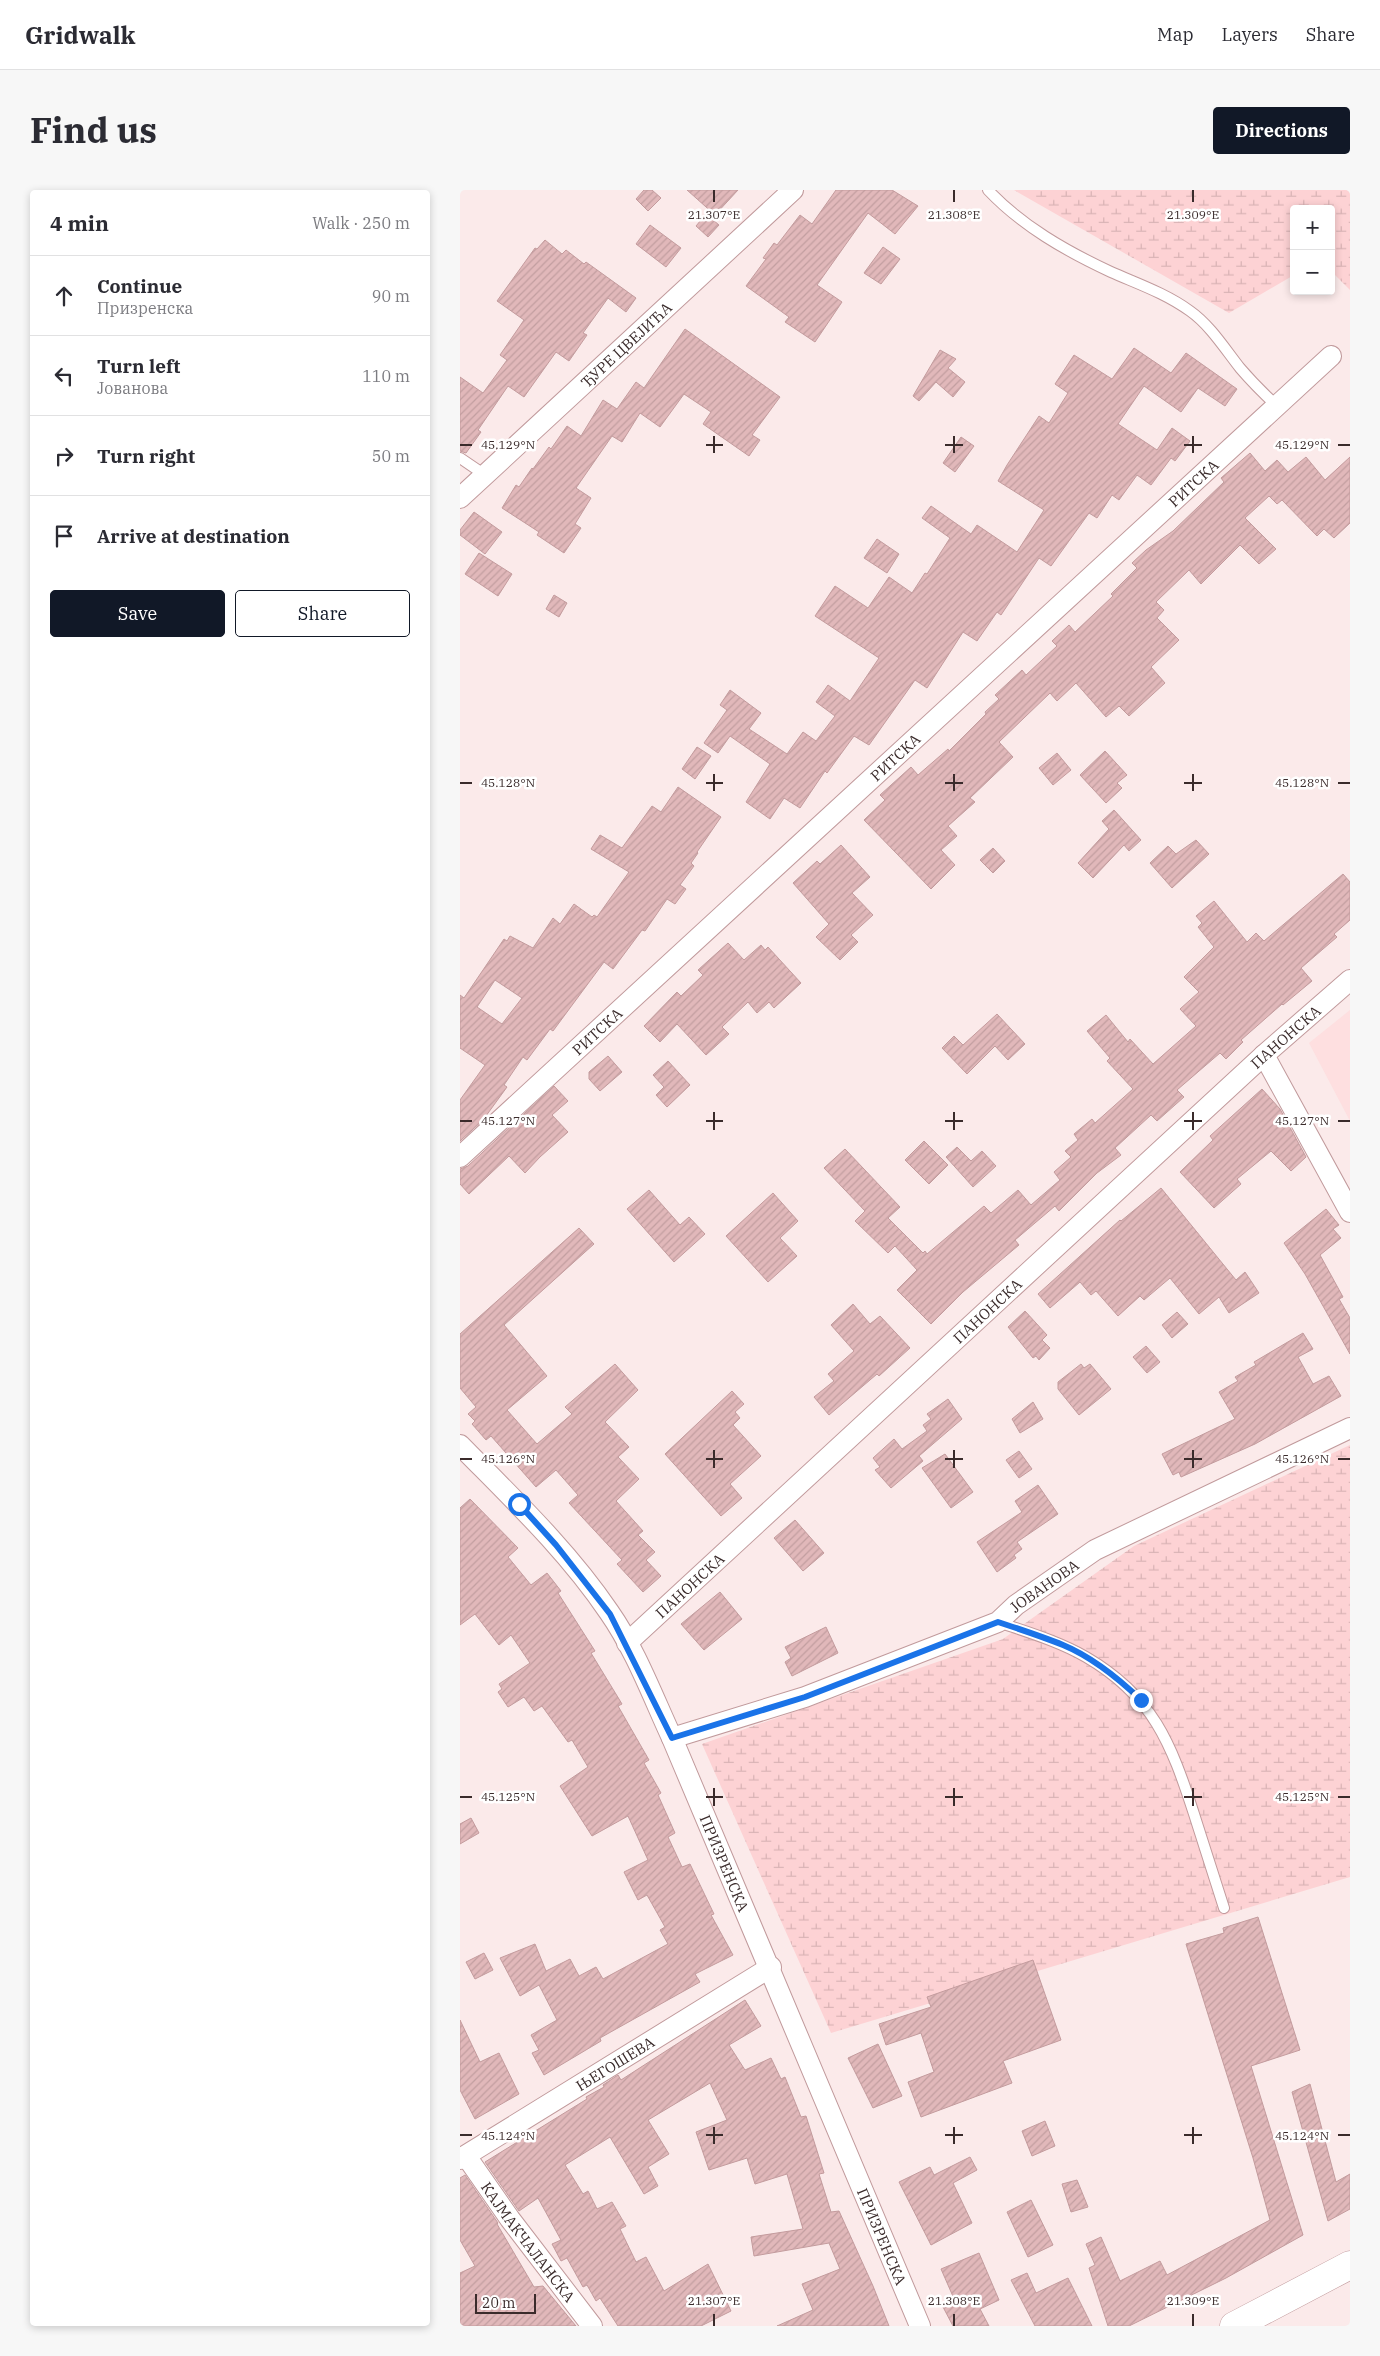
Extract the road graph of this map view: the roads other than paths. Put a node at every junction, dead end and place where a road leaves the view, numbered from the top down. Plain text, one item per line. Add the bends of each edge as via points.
1 (793, 190) edge
2 (988, 190) edge
3 (1331, 356) dead end
4 (1277, 406) junction
5 (460, 458) edge
6 (485, 475) junction
7 (460, 498) edge
8 (1350, 980) edge
9 (1264, 1055) junction
10 (460, 1157) edge
11 (1350, 1212) edge
12 (1350, 1428) edge
13 (460, 1445) edge
14 (998, 1622) junction
15 (626, 1643) junction
16 (672, 1738) junction
17 (1224, 1908) dead end
18 (771, 1967) junction
19 (463, 2157) edge
20 (1350, 2265) edge
21 (592, 2326) edge
22 (920, 2326) edge
23 (1234, 2326) edge

1 - 6 street, ЂУРЕ ЦВЕЈИЋА
2 - 4 lane via 1004,208 1045,237 1109,271 1162,293 1192,312
3 - 4 street, РИТСКА
4 - 10 street, РИТСКА
5 - 6 lane
6 - 7 street, ЂУРЕ ЦВЕЈИЋА
8 - 9 street, ПАНОНСКА
9 - 11 street
9 - 15 street, ПАНОНСКА
12 - 14 street, ЈОВАНОВА via 1095,1550 1016,1605
13 - 15 street, ПРИЗРЕНСКА via 556,1545 610,1614
14 - 16 street, ЈОВАНОВА via 805,1697
14 - 17 lane via 1064,1645 1085,1656 1141,1700 1157,1722 1180,1768
15 - 16 street, ПРИЗРЕНСКА
16 - 18 street, ПРИЗРЕНСКА
18 - 19 street, ЊЕГОШЕВА
18 - 22 street, ПРИЗРЕНСКА
19 - 21 street, КАЈМАКЧАЛАНСКА
20 - 23 street

